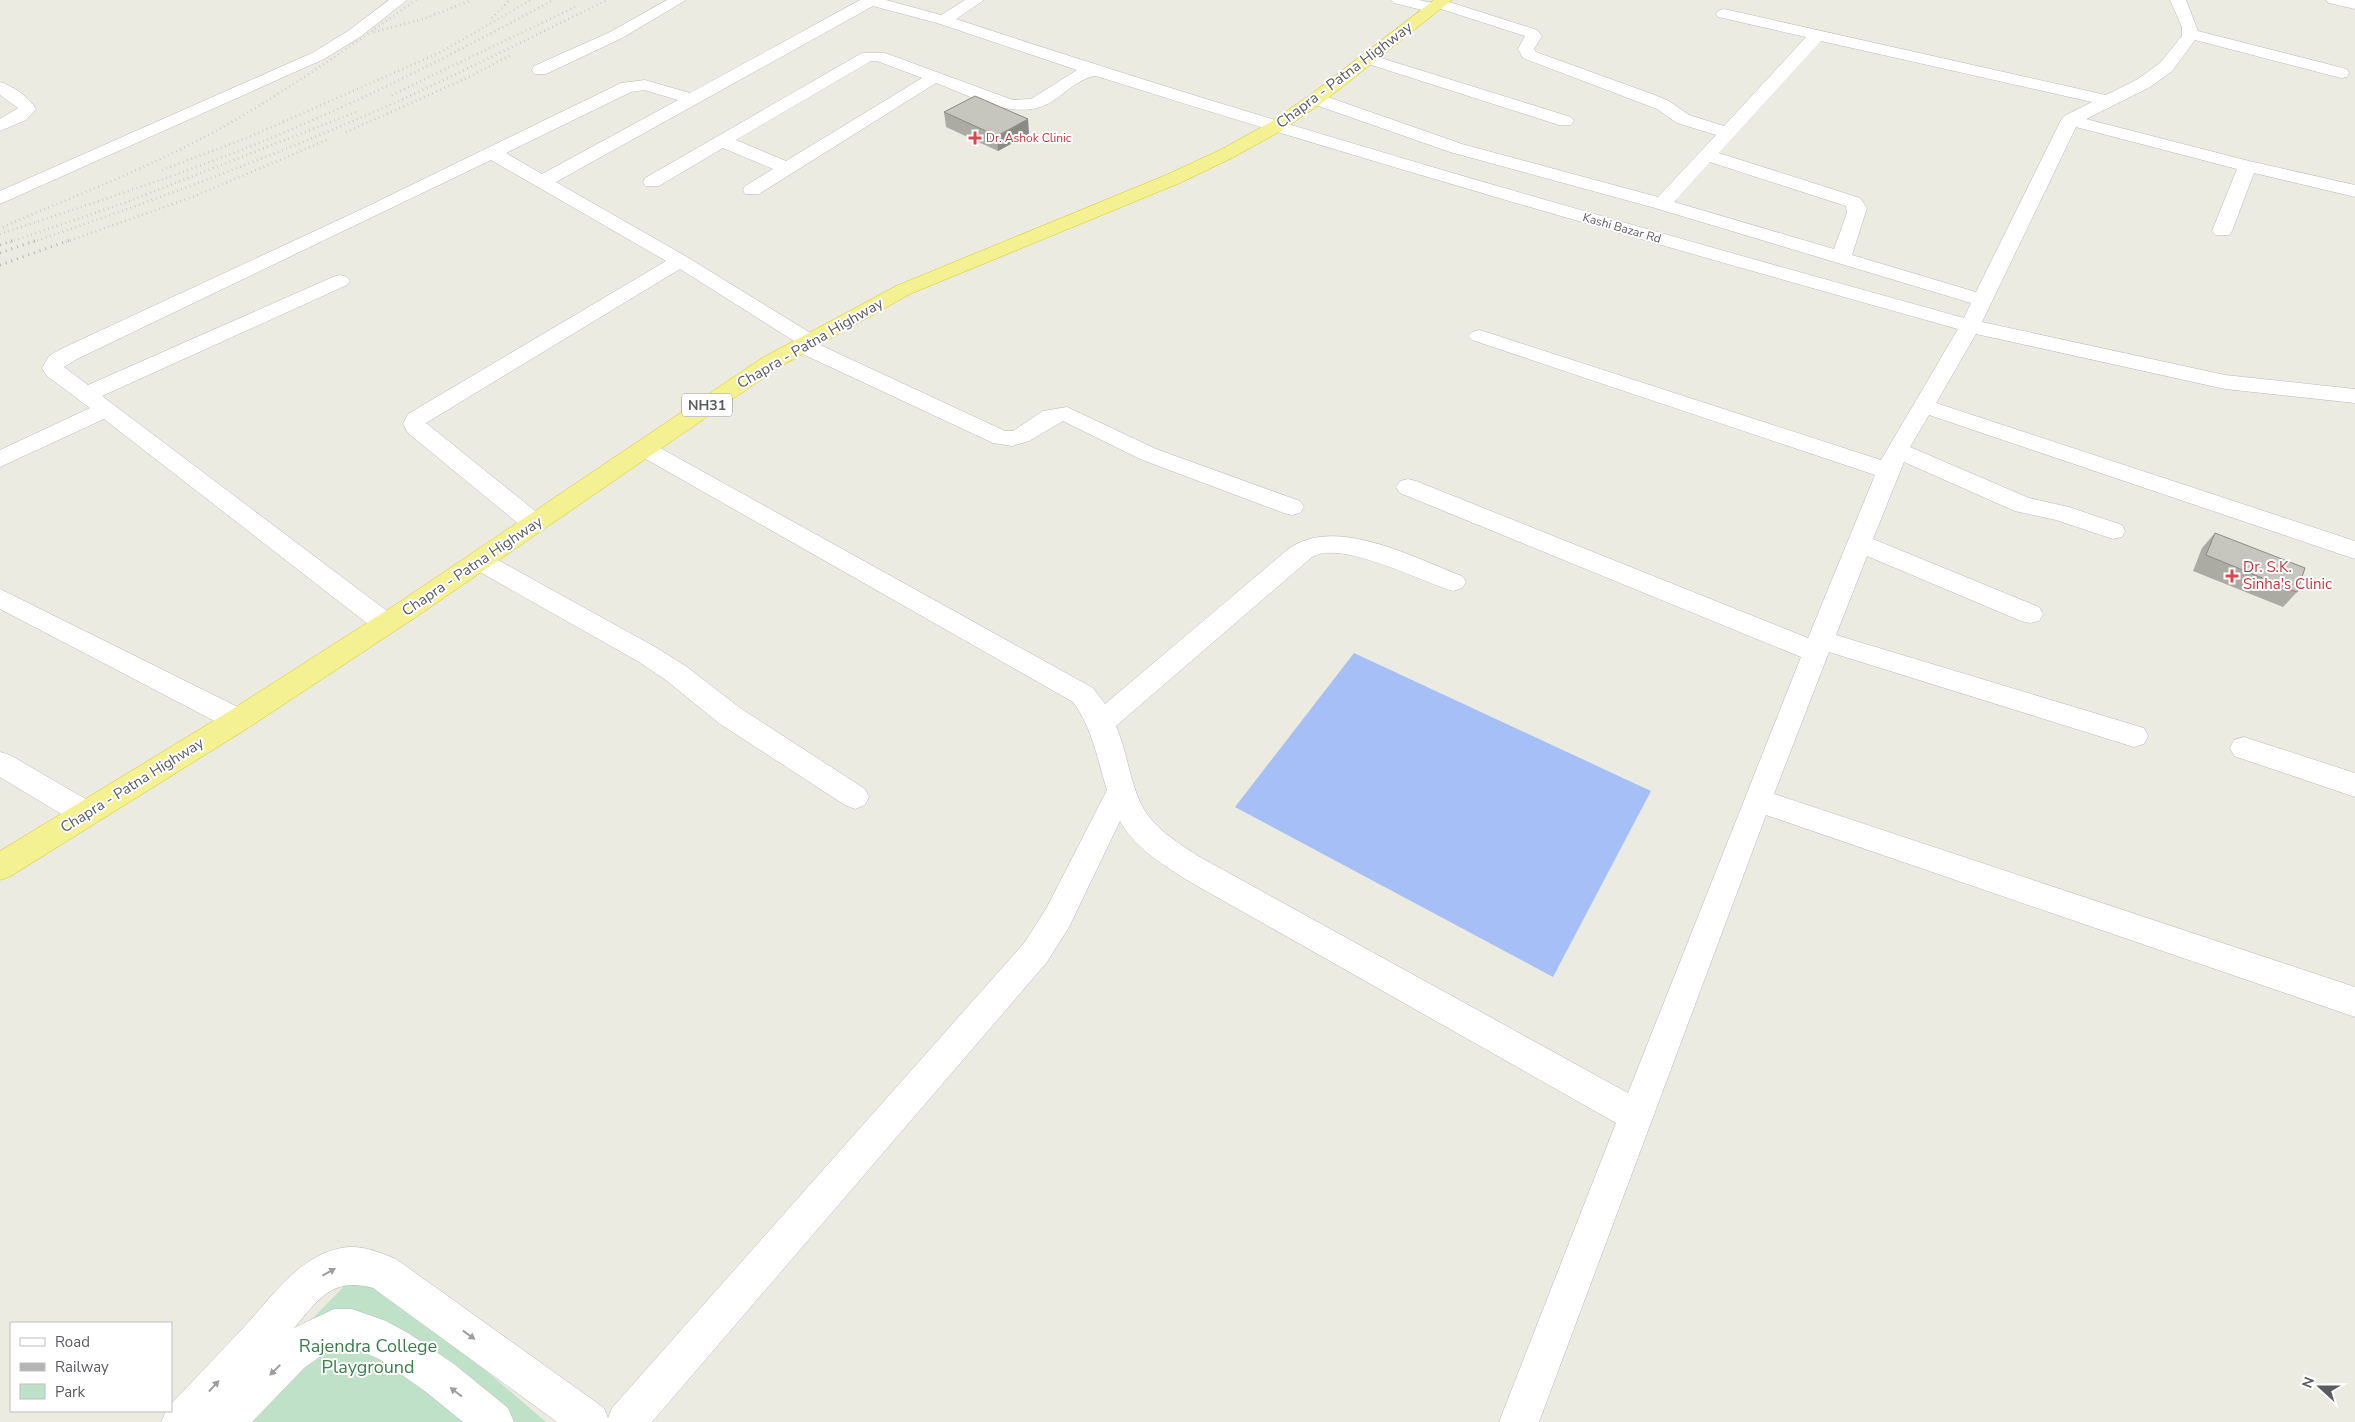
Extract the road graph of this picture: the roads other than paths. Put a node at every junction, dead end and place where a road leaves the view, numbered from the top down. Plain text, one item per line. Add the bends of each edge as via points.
1 (399, 0) edge
2 (678, 0) edge
3 (870, 0) edge
4 (976, 0) edge
5 (1399, 0) edge
6 (2178, 0) edge
7 (2334, 0) edge
8 (1440, 4) edge
9 (2355, 4) edge
10 (1724, 14) dead end
11 (943, 20) junction
12 (1818, 34) junction
13 (2190, 34) junction
14 (1368, 59) junction
15 (540, 70) dead end
16 (1093, 70) junction
17 (2341, 73) dead end
18 (936, 76) junction
19 (0, 87) edge
20 (691, 99) junction
21 (1316, 99) junction
22 (2108, 101) junction
23 (1565, 120) dead end
24 (2070, 120) junction
25 (0, 126) edge
26 (1275, 127) junction
27 (1728, 134) junction
28 (722, 141) junction
29 (492, 153) junction
30 (1707, 155) junction
31 (2247, 166) junction
32 (788, 168) junction
33 (542, 182) junction
34 (652, 182) dead end
35 (752, 190) dead end
36 (2355, 191) edge
37 (0, 198) edge
38 (1662, 204) junction
39 (2222, 230) dead end
40 (1841, 258) junction
41 (680, 261) junction
42 (340, 281) dead end
43 (1982, 300) junction
44 (1970, 326) junction
45 (1479, 336) dead end
46 (806, 343) junction
47 (86, 395) junction
48 (2355, 396) edge
49 (1923, 406) junction
50 (105, 410) junction
51 (645, 449) junction
52 (0, 459) edge
53 (1893, 460) junction
54 (1408, 486) dead end
55 (1292, 507) dead end
56 (535, 524) junction
57 (2113, 531) dead end
58 (1859, 543) junction
59 (2355, 550) edge
60 (480, 561) junction
61 (1453, 582) dead end
62 (0, 598) edge
63 (2030, 614) dead end
64 (386, 624) junction
65 (1819, 646) junction
66 (238, 720) junction
67 (1101, 722) junction
68 (2134, 736) dead end
69 (2244, 748) dead end
70 (0, 763) edge
71 (2355, 785) edge
72 (1121, 790) junction
73 (855, 796) dead end
74 (1758, 800) junction
75 (86, 814) junction
76 (0, 867) edge
77 (2355, 1002) edge
78 (1636, 1116) junction
79 (181, 1422) edge
80 (226, 1422) edge
81 (494, 1422) edge
82 (590, 1422) edge
83 (626, 1422) edge
84 (1519, 1422) edge

1 - 37 street via 318,56
2 - 15 street via 616,35
3 - 11 street, Kashi Bazar Rd
3 - 20 street
4 - 11 street
5 - 8 street
6 - 13 street
7 - 9 street
8 - 14 highway, Chapra - Patna Highway / NH31
8 - 27 street via 1531,33 1534,36 1526,49 1529,55 1646,98 1683,119
10 - 12 street
11 - 16 street, Kashi Bazar Rd
12 - 22 street
12 - 27 street
13 - 17 street
13 - 22 street via 2166,67 2144,83
14 - 21 highway, Chapra - Patna Highway / NH31
14 - 23 street
16 - 18 street via 1083,73 1036,105 1024,108
16 - 26 street, Kashi Bazar Rd
18 - 28 street via 879,56 868,56
18 - 32 street
19 - 25 street via 27,109
20 - 29 street via 644,85 632,85
20 - 33 street
21 - 26 highway, Chapra - Patna Highway / NH31
21 - 38 street via 1456,148
22 - 24 street
24 - 31 street
24 - 43 street
26 - 44 street, Kashi Bazar Rd via 1629,231
26 - 46 highway, Chapra - Patna Highway / NH31 via 1173,179 904,290
27 - 30 street
28 - 32 street
28 - 34 street
29 - 33 street
29 - 47 street via 57,361 53,368 55,371
30 - 38 street
30 - 40 street via 1853,202 1858,208 1857,213
31 - 36 street
31 - 39 street
32 - 35 street
33 - 41 street
38 - 40 street
40 - 43 street
41 - 46 street
41 - 56 street via 433,407 414,422 416,428
42 - 47 street
43 - 44 street
44 - 48 street, Kashi Bazar Rd via 2225,382
44 - 49 street
45 - 53 street
46 - 51 highway, Chapra - Patna Highway / NH31 via 738,384
46 - 55 street via 1001,438 1019,438 1055,414 1067,414 1148,454
47 - 50 street
49 - 53 street
49 - 59 street
50 - 52 street
50 - 64 street
51 - 56 highway, Chapra - Patna Highway / NH31
51 - 67 street via 1065,683 1083,695
53 - 57 street via 2023,505 2060,513
53 - 58 street
54 - 65 street
56 - 60 highway, Chapra - Patna Highway / NH31
58 - 63 street
58 - 65 street
60 - 64 highway, Chapra - Patna Highway / NH31
60 - 73 street via 648,655 730,716
61 - 67 street via 1358,548 1313,545 1292,559
62 - 66 street
64 - 66 highway, Chapra - Patna Highway / NH31
65 - 68 street
65 - 74 street
66 - 75 highway, Chapra - Patna Highway / NH31
67 - 72 street
69 - 71 street
70 - 75 street
72 - 78 street via 1134,819 1149,836 1196,870
72 - 83 street via 1058,917 1036,952
74 - 77 street
74 - 78 street
75 - 76 highway, Chapra - Patna Highway / NH31
78 - 84 street
79 -> 82 street via 296,1299 320,1277 347,1265 382,1272
81 -> 80 street via 401,1351 373,1334 352,1327 334,1328 312,1339 284,1361

